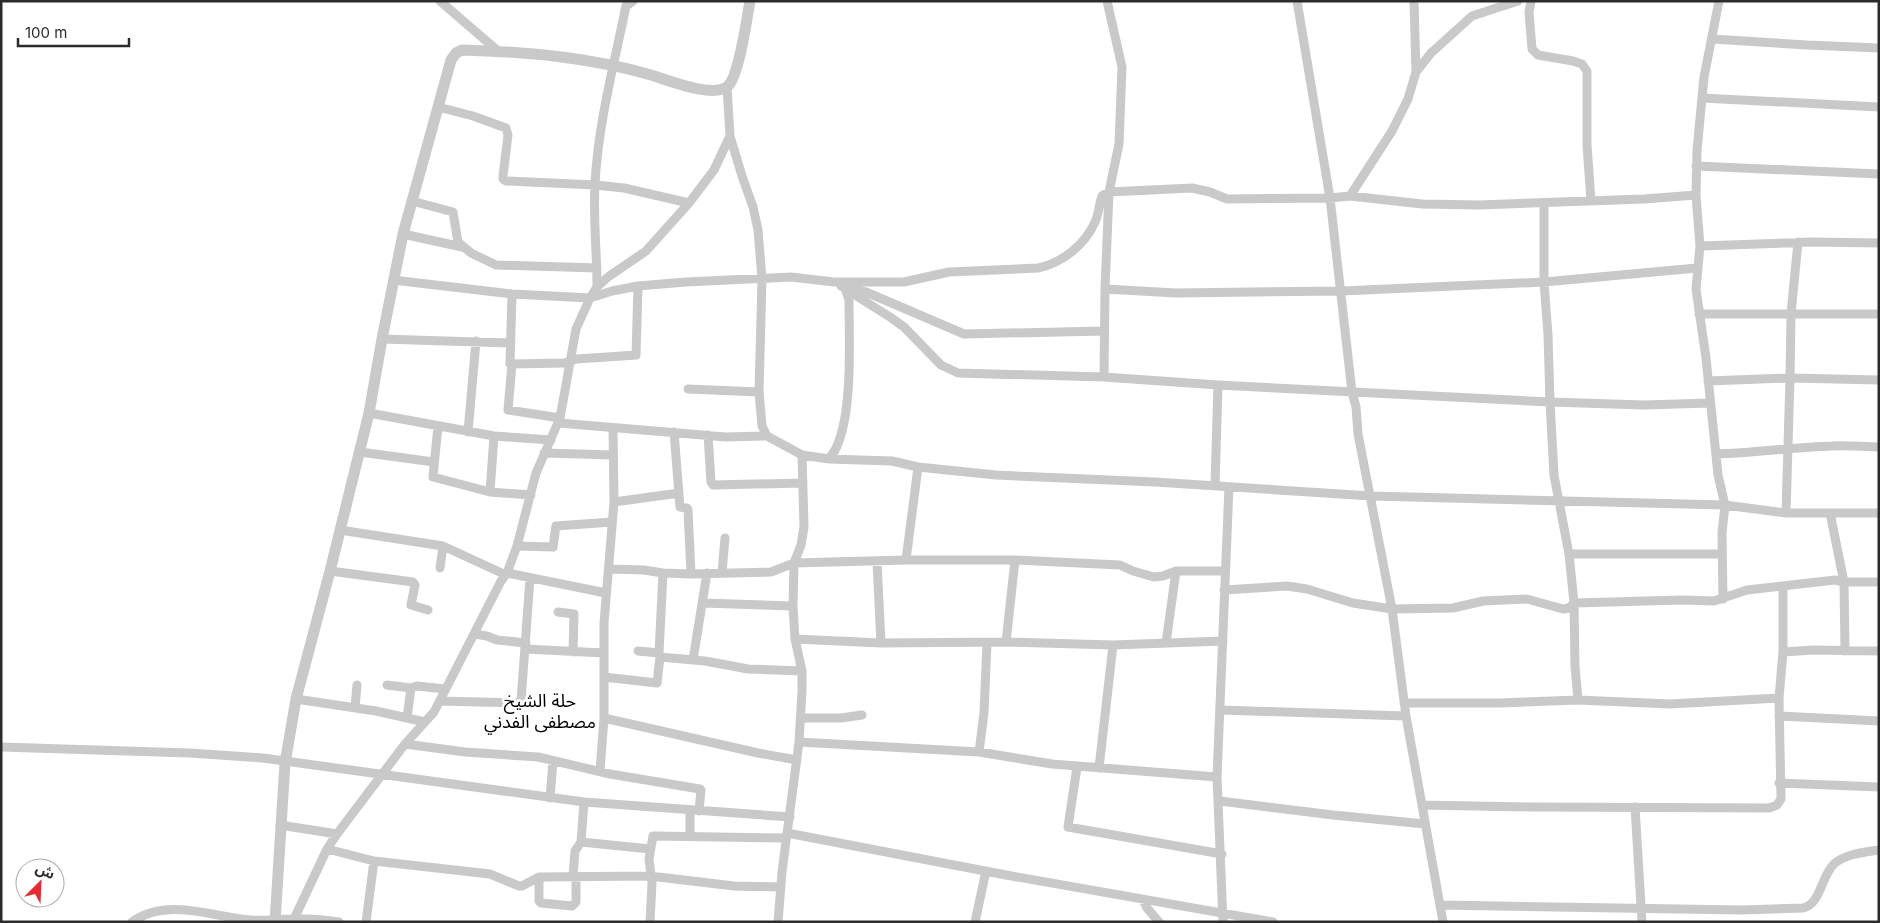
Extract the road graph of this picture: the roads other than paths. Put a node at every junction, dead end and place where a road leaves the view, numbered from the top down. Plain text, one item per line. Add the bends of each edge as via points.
1 (435, 1) edge
2 (750, 1) edge
3 (1107, 1) edge
4 (1297, 1) edge
5 (1414, 1) edge
6 (1518, 1) edge
7 (1531, 1) edge
8 (1719, 1) edge
9 (628, 3) edge
10 (442, 4) edge
11 (1713, 39) junction
12 (1879, 48) edge
13 (498, 51) junction
14 (614, 65) junction
15 (1416, 72) junction
16 (727, 87) junction
17 (1702, 98) junction
18 (1879, 107) edge
19 (438, 108) junction
20 (730, 136) junction
21 (1696, 166) junction
22 (1879, 174) edge
23 (595, 184) junction
24 (1109, 192) junction
25 (1696, 195) junction
26 (1350, 196) junction
27 (1330, 198) junction
28 (1591, 200) junction
29 (412, 201) junction
30 (689, 203) junction
31 (1544, 203) junction
32 (403, 234) junction
33 (1798, 242) junction
34 (1879, 243) edge
35 (1700, 246) junction
36 (462, 247) junction
37 (597, 268) junction
38 (1697, 268) junction
39 (762, 278) junction
40 (393, 280) junction
41 (834, 282) junction
42 (1544, 282) junction
43 (638, 286) junction
44 (597, 287) junction
45 (847, 288) junction
46 (1105, 288) junction
47 (1342, 291) junction
48 (512, 294) junction
49 (590, 298) junction
50 (1699, 314) junction
51 (1791, 314) junction
52 (1879, 314) edge
53 (1104, 331) junction
54 (382, 339) junction
55 (476, 341) junction
56 (511, 343) junction
57 (571, 361) junction
58 (512, 364) junction
59 (1104, 377) junction
60 (1790, 378) junction
61 (1879, 380) edge
62 (1708, 381) junction
63 (1218, 385) junction
64 (688, 389) dead end
65 (759, 392) junction
66 (1352, 392) junction
67 (1550, 402) junction
68 (1710, 404) junction
69 (369, 413) junction
70 (559, 420) junction
71 (438, 426) junction
72 (613, 428) junction
73 (468, 432) junction
74 (674, 432) junction
75 (708, 435) junction
76 (494, 436) junction
77 (767, 436) junction
78 (552, 440) junction
79 (1879, 447) edge
80 (1788, 448) junction
81 (360, 452) junction
82 (544, 453) junction
83 (613, 454) junction
84 (1716, 454) junction
85 (802, 455) junction
86 (829, 459) junction
87 (434, 462) junction
88 (918, 467) junction
89 (803, 483) junction
90 (1215, 485) junction
91 (1229, 487) junction
92 (490, 492) junction
93 (679, 493) junction
94 (531, 495) junction
95 (1371, 496) junction
96 (1560, 500) junction
97 (614, 502) junction
98 (1725, 505) junction
99 (1786, 513) junction
100 (1830, 513) junction
101 (1879, 513) edge
102 (612, 522) junction
103 (340, 530) junction
104 (725, 538) dead end
105 (443, 546) junction
106 (518, 546) junction
107 (1568, 554) junction
108 (1722, 554) junction
109 (906, 560) junction
110 (1015, 560) junction
111 (877, 562) junction
112 (794, 563) junction
113 (440, 568) dead end
114 (609, 569) junction
115 (330, 571) junction
116 (1176, 571) junction
117 (1225, 572) junction
118 (663, 573) junction
119 (722, 573) junction
120 (506, 574) junction
121 (692, 574) junction
122 (707, 574) junction
123 (530, 578) junction
124 (1844, 582) junction
125 (1879, 582) edge
126 (1783, 586) junction
127 (1224, 590) junction
128 (606, 593) junction
129 (1723, 599) junction
130 (703, 603) junction
131 (1574, 603) junction
132 (794, 606) junction
133 (1392, 609) junction
134 (428, 610) dead end
135 (558, 612) dead end
136 (474, 634) junction
137 (795, 639) junction
138 (1223, 641) junction
139 (1006, 642) junction
140 (882, 643) junction
141 (987, 643) junction
142 (1166, 643) junction
143 (1113, 645) junction
144 (526, 646) junction
145 (638, 651) dead end
146 (1845, 651) junction
147 (1879, 651) edge
148 (573, 652) junction
149 (1783, 652) junction
150 (604, 653) junction
151 (660, 655) junction
152 (693, 660) junction
153 (802, 670) junction
154 (604, 677) junction
155 (356, 685) dead end
156 (387, 686) dead end
157 (411, 688) junction
158 (445, 689) junction
159 (1778, 698) junction
160 (296, 699) junction
161 (1578, 700) junction
162 (440, 701) junction
163 (1404, 703) junction
164 (355, 708) junction
165 (1220, 710) junction
166 (862, 715) dead end
167 (1406, 716) junction
168 (1779, 716) junction
169 (407, 718) junction
170 (604, 718) junction
171 (801, 718) junction
172 (1879, 721) edge
173 (425, 722) junction
174 (799, 742) junction
175 (405, 744) junction
176 (1, 746) edge
177 (979, 752) junction
178 (797, 760) junction
179 (553, 761) junction
180 (285, 762) junction
181 (1077, 767) junction
182 (1098, 768) junction
183 (600, 771) junction
184 (381, 775) junction
185 (1217, 777) junction
186 (1779, 783) junction
187 (1879, 787) edge
188 (550, 798) junction
189 (1220, 801) junction
190 (584, 802) junction
191 (1422, 805) junction
192 (1635, 807) junction
193 (694, 811) junction
194 (790, 817) junction
195 (1425, 824) junction
196 (280, 825) junction
197 (337, 834) junction
198 (690, 835) junction
199 (787, 836) junction
200 (581, 842) junction
201 (650, 849) junction
202 (327, 850) junction
203 (1879, 850) edge
204 (1222, 854) junction
205 (374, 861) junction
206 (986, 871) junction
207 (574, 876) junction
208 (650, 876) junction
209 (539, 878) junction
210 (780, 887) junction
211 (1143, 900) junction
212 (1441, 904) junction
213 (1640, 907) junction
214 (294, 918) junction
215 (1223, 919) edge
216 (275, 921) edge
217 (132, 922) edge
218 (339, 922) edge
219 (366, 922) edge
220 (650, 922) edge
221 (778, 922) edge
222 (975, 922) edge
223 (1159, 922) edge
224 (1273, 922) edge
225 (1443, 922) edge
226 (1642, 922) edge

1 - 10 street
2 - 16 street via 736,69
3 - 24 street via 1122,67 1119,144
4 - 27 street
5 - 15 street
6 - 15 street via 1472,16 1431,53
7 - 28 street via 1529,12 1534,53 1582,64 1587,71
8 - 11 street
9 - 14 street
10 - 13 street
11 - 12 street
11 - 17 street
13 - 14 street
13 - 19 street via 462,50 456,53 448,66
14 - 16 street via 694,88 712,90
14 - 23 street via 600,133
15 - 26 street via 1408,99 1392,131
16 - 20 street
17 - 18 street
17 - 21 street
19 - 23 street via 506,128 504,181
19 - 29 street
20 - 30 street via 714,170
20 - 39 street via 753,207
21 - 22 street
21 - 25 street
23 - 30 street
23 - 37 street
24 - 27 street via 1192,188 1226,199
24 - 41 street via 1102,196 1095,223 1080,245 1049,266 949,272 904,282
24 - 46 street
25 - 28 street
25 - 35 street
26 - 27 street
26 - 31 street via 1422,204
27 - 47 street
28 - 31 street
29 - 32 street
29 - 36 street via 453,212 456,238
30 - 44 street via 646,251
31 - 42 street
32 - 36 street
32 - 40 street
33 - 34 street
33 - 35 street
33 - 51 street
35 - 38 street
36 - 37 street via 496,265
37 - 44 street
38 - 42 street
38 - 50 street
39 - 41 street via 808,278
39 - 43 street
39 - 65 street
40 - 48 street
40 - 54 street
41 - 45 street
42 - 47 street
42 - 67 street
43 - 49 street
43 - 57 street via 636,355
44 - 49 street
45 - 53 street via 866,292 964,334
45 - 59 street via 904,327 941,365 958,373
45 - 86 street via 848,386 842,431
46 - 47 street via 1176,293
46 - 53 street
47 - 66 street
48 - 49 street
48 - 56 street
49 - 57 street via 576,329
50 - 51 street
50 - 62 street
51 - 52 street
51 - 60 street
53 - 59 street
54 - 55 street
54 - 69 street
55 - 56 street
55 - 73 street
56 - 58 street via 509,362
57 - 58 street
57 - 70 street
58 - 70 street via 508,410
59 - 63 street
60 - 61 street
60 - 62 street
60 - 80 street
62 - 68 street
63 - 66 street
63 - 90 street
64 - 65 street
65 - 77 street via 760,416
66 - 67 street
66 - 95 street
67 - 68 street
67 - 96 street via 1554,475
68 - 84 street
69 - 71 street
69 - 81 street
70 - 72 street
70 - 78 street
71 - 73 street
71 - 87 street
72 - 74 street
72 - 83 street
73 - 76 street
74 - 75 street
74 - 93 street
75 - 77 street
75 - 89 street via 713,485
76 - 78 street
76 - 92 street
77 - 85 street
78 - 82 street
79 - 80 street
80 - 84 street
80 - 99 street
81 - 87 street
81 - 103 street
82 - 83 street
82 - 94 street
83 - 97 street
84 - 98 street
85 - 86 street
85 - 89 street
86 - 88 street via 892,461
87 - 92 street via 433,477
88 - 90 street via 996,475
88 - 109 street
89 - 112 street via 804,527
90 - 91 street
91 - 95 street
91 - 117 street
92 - 94 street
93 - 97 street
93 - 121 street via 680,506 688,510
94 - 106 street
95 - 96 street
95 - 133 street
96 - 98 street
96 - 107 street
97 - 102 street
98 - 99 street
98 - 108 street
99 - 100 street
100 - 101 street
100 - 124 street
102 - 106 street via 556,526 553,547
102 - 114 street
103 - 105 street
103 - 115 street
104 - 119 street
105 - 113 street
105 - 120 street
106 - 120 street
107 - 108 street
107 - 131 street
108 - 129 street
109 - 110 street
109 - 111 street
110 - 116 street via 1120,565 1154,577
110 - 139 street
111 - 112 street
111 - 140 street
112 - 119 street via 771,572
112 - 132 street
114 - 118 street
114 - 128 street
115 - 134 street via 413,582 412,605
115 - 160 street
116 - 117 street
116 - 142 street
117 - 127 street
118 - 121 street
118 - 151 street
119 - 122 street
120 - 123 street
120 - 136 street
121 - 122 street
122 - 130 street
123 - 128 street
123 - 144 street
124 - 125 street
124 - 126 street via 1835,580
124 - 146 street
126 - 129 street via 1747,590
126 - 149 street
127 - 133 street via 1287,586
127 - 138 street
128 - 150 street
129 - 131 street
130 - 132 street
130 - 152 street
131 - 133 street via 1563,609 1527,599 1482,601 1453,608
131 - 161 street
132 - 137 street
133 - 163 street
135 - 148 street via 574,614
136 - 144 street
136 - 158 street
137 - 140 street
137 - 153 street
138 - 142 street
138 - 165 street
139 - 141 street
139 - 143 street
140 - 141 street
141 - 177 street
142 - 143 street
143 - 182 street
144 - 148 street
144 - 162 street via 520,702
145 - 151 street
146 - 147 street
146 - 149 street
148 - 150 street
149 - 159 street
150 - 154 street
151 - 152 street
151 - 154 street via 657,683
152 - 153 street via 748,669
153 - 171 street
154 - 170 street
155 - 164 street
156 - 157 street
157 - 158 street
157 - 169 street
158 - 162 street
159 - 161 street via 1670,704
159 - 168 street
160 - 164 street
160 - 180 street
161 - 163 street
162 - 173 street
163 - 167 street
164 - 169 street
165 - 167 street
165 - 185 street
166 - 171 street
167 - 191 street
168 - 172 street
168 - 186 street
169 - 173 street
170 - 178 street
170 - 183 street
171 - 174 street
173 - 175 street
174 - 177 street
174 - 178 street
175 - 179 street
175 - 184 street
176 - 180 street via 190,753
177 - 181 street
178 - 194 street
179 - 183 street
179 - 188 street
180 - 184 street
180 - 196 street
181 - 182 street
181 - 204 street via 1068,827
182 - 185 street
183 - 193 street via 700,789
184 - 188 street
184 - 197 street
185 - 189 street
186 - 187 street
186 - 192 street via 1781,799 1777,805 1768,808
188 - 190 street
189 - 195 street
189 - 204 street
190 - 193 street
190 - 200 street
191 - 192 street
191 - 195 street
192 - 213 street
193 - 194 street
193 - 198 street
194 - 199 street
195 - 212 street
196 - 197 street
196 - 216 street
197 - 202 street
198 - 199 street
198 - 201 street via 653,836
199 - 206 street
199 - 210 street
200 - 201 street
200 - 207 street via 575,851
201 - 208 street
202 - 205 street
202 - 214 street
203 - 213 street via 1834,864 1814,903 1809,906 1742,910
204 - 215 street
205 - 209 street via 490,874 519,886
205 - 219 street
206 - 211 street
206 - 222 street
207 - 208 street
207 - 209 street
207 - 209 street via 576,902 572,906 541,904
208 - 210 street via 734,886
208 - 220 street
210 - 221 street
211 - 215 street
211 - 223 street
212 - 213 street
212 - 225 street
213 - 226 street
214 - 216 street
214 - 218 street
215 - 224 street
216 - 217 street via 174,909 155,910

